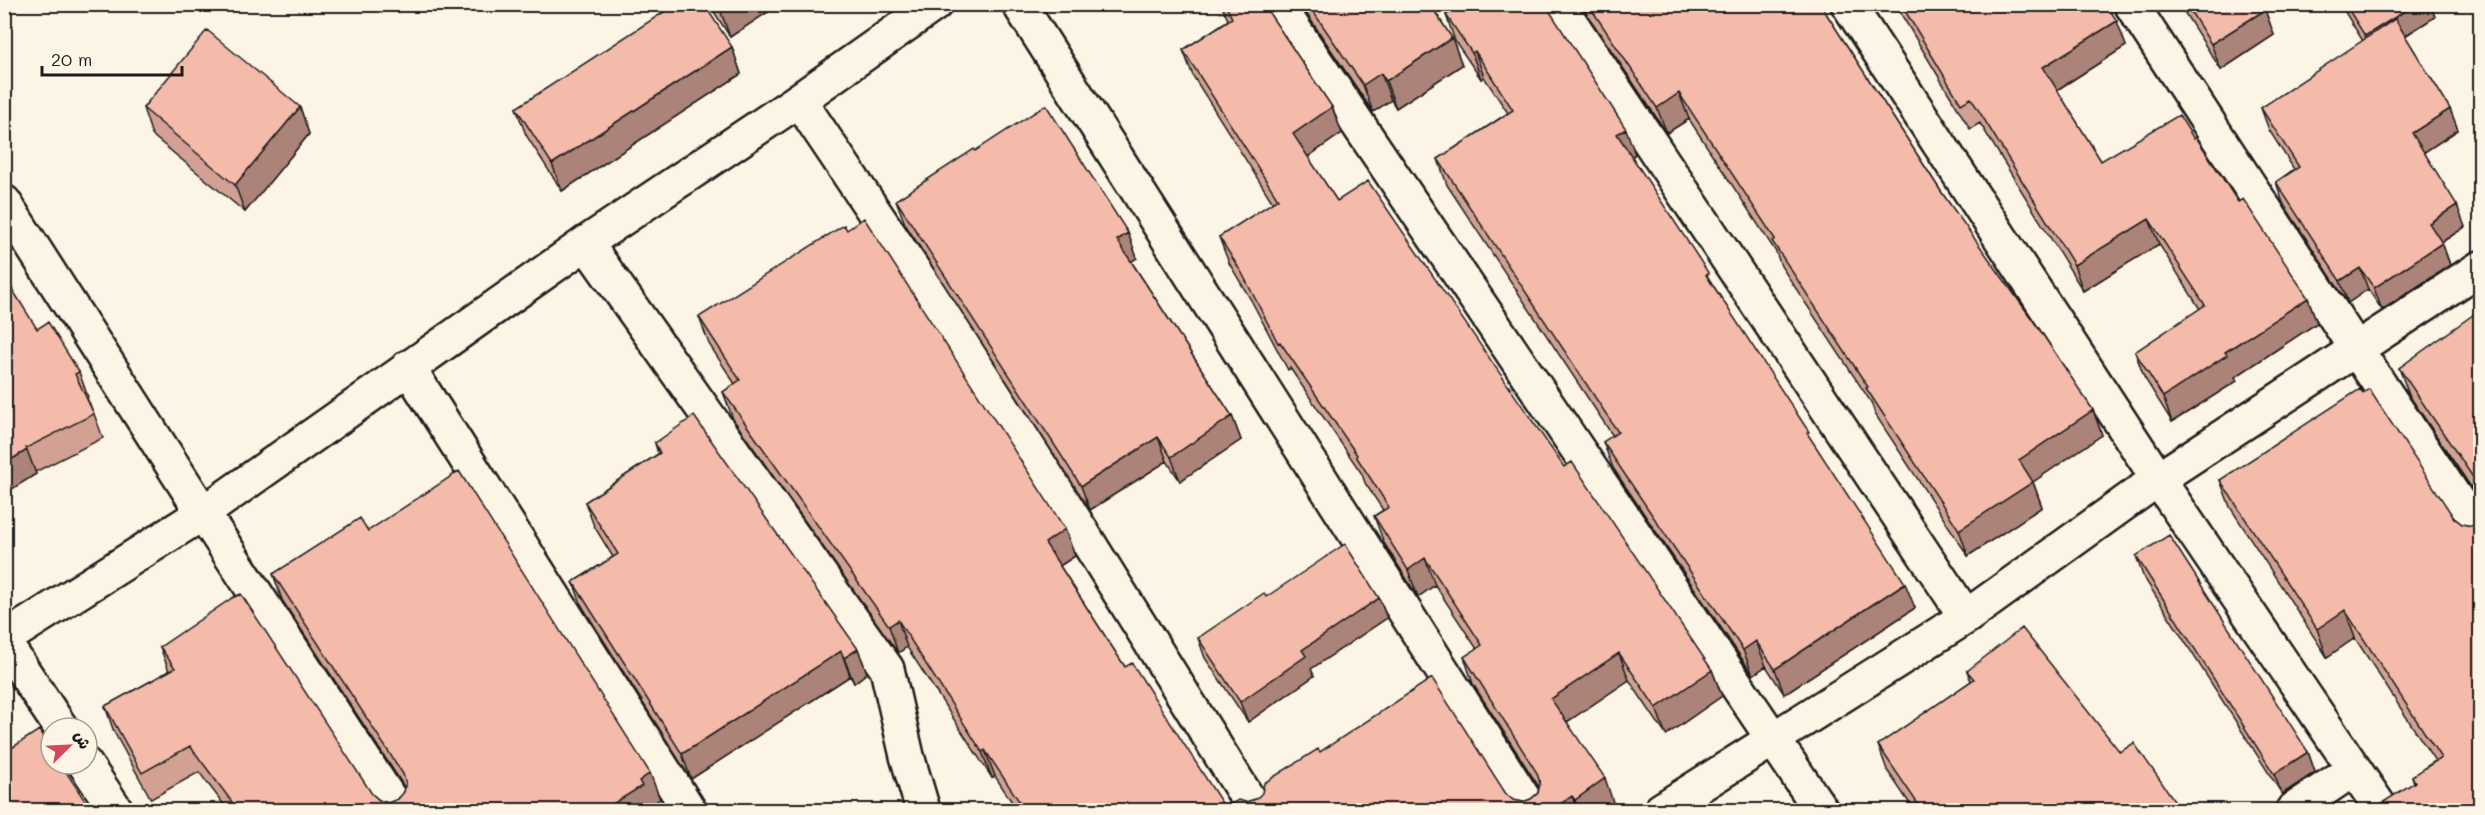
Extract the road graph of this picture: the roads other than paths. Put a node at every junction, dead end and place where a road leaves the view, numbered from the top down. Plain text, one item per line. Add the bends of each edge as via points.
1 (935, 4) edge
2 (1019, 4) edge
3 (1277, 4) edge
4 (1558, 4) edge
5 (1848, 4) edge
6 (2131, 4) edge
7 (799, 100) junction
8 (4, 202) edge
9 (586, 243) junction
10 (2481, 268) edge
11 (2356, 349) junction
12 (408, 367) junction
13 (2158, 479) junction
14 (202, 513) junction
15 (2481, 535) edge
16 (1966, 617) junction
17 (4, 641) edge
18 (53, 716) edge
19 (1773, 740) junction
20 (2354, 769) junction
21 (93, 776) edge
22 (116, 810) edge
23 (397, 810) edge
24 (689, 810) edge
25 (923, 810) edge
26 (1255, 810) edge
27 (1531, 810) edge
28 (1661, 810) edge
29 (1821, 810) edge
30 (2293, 810) edge
31 (2382, 810) edge

1 - 7 street
2 - 27 street
3 - 19 street
4 - 16 street
5 - 13 street
6 - 11 street
7 - 9 street
7 - 26 street via 1057,492
8 - 14 street
9 - 12 street
9 - 25 street via 887,669
10 - 11 street
11 - 13 street
11 - 15 street
12 - 14 street
12 - 24 street
13 - 16 street
13 - 20 street
14 - 17 street
14 - 23 street
16 - 19 street
17 - 18 street
19 - 28 street
19 - 29 street
20 - 30 street
20 - 31 street
21 - 22 street

